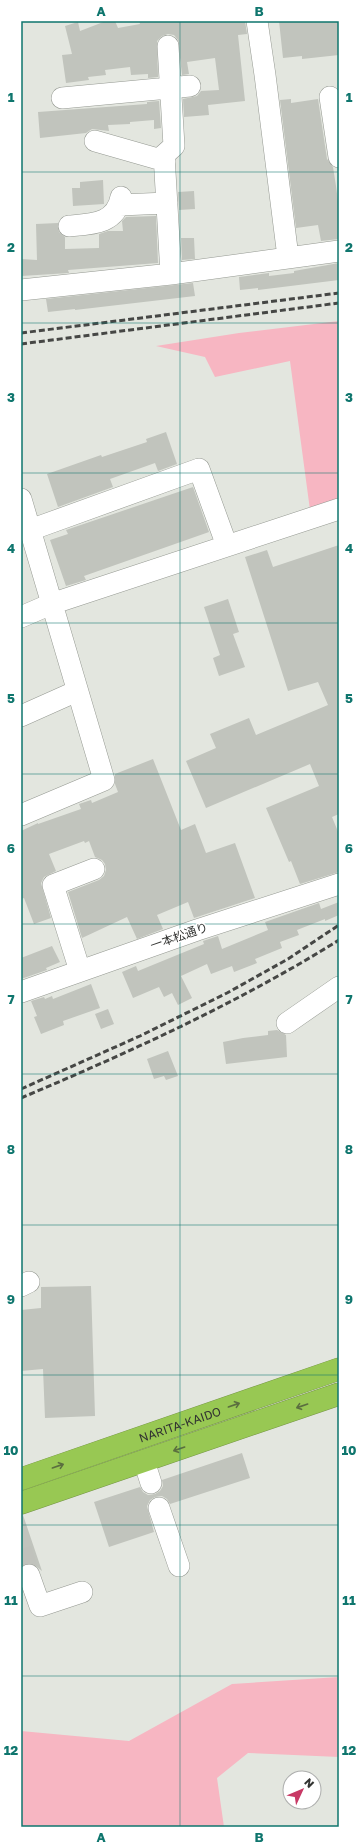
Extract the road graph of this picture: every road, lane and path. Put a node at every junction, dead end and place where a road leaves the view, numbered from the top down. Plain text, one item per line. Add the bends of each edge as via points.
1 (257, 21) edge
2 (168, 46) dead end
3 (180, 87) junction
4 (330, 97) dead end
5 (62, 98) dead end
6 (95, 141) dead end
7 (339, 156) edge
8 (165, 162) junction
9 (167, 203) junction
10 (69, 226) dead end
11 (339, 252) edge
12 (288, 257) junction
13 (171, 274) junction
14 (21, 290) edge
15 (22, 507) edge
16 (339, 509) edge
17 (30, 530) junction
18 (227, 546) junction
19 (51, 604) junction
20 (21, 617) edge
21 (77, 691) junction
22 (21, 716) edge
23 (21, 815) edge
24 (94, 869) dead end
25 (339, 884) edge
26 (80, 971) junction
27 (339, 987) edge
28 (21, 992) edge
29 (287, 1023) dead end
30 (339, 1369) edge
31 (338, 1397) edge
32 (144, 1461) junction
33 (21, 1479) edge
34 (151, 1483) dead end
35 (21, 1503) edge
36 (159, 1508) dead end
37 (179, 1566) dead end
38 (29, 1575) tunnel mouth
39 (82, 1592) dead end

1 - 12 street
2 - 3 street
3 - 5 street
3 - 8 street via 174,146 164,155
4 - 7 street
6 - 8 street
8 - 9 street
9 - 10 street via 120,201 115,214 94,224
9 - 13 street
11 - 12 street
12 - 13 street
13 - 14 street
15 - 17 street
16 - 18 street
17 - 18 street via 199,469
17 - 19 street
18 - 19 street
19 - 20 street
19 - 21 street
21 - 22 street
21 - 23 street via 104,780
24 - 26 street via 53,885
25 - 26 street, 一本松通り
26 - 28 street, 一本松通り
27 - 29 street
33 -> 30 highway, NARITA-KAIDO
31 -> 32 highway, NARITA-KAIDO
32 - 34 street
32 - 35 highway, NARITA-KAIDO
36 - 37 street
38 - 39 street via 40,1606

